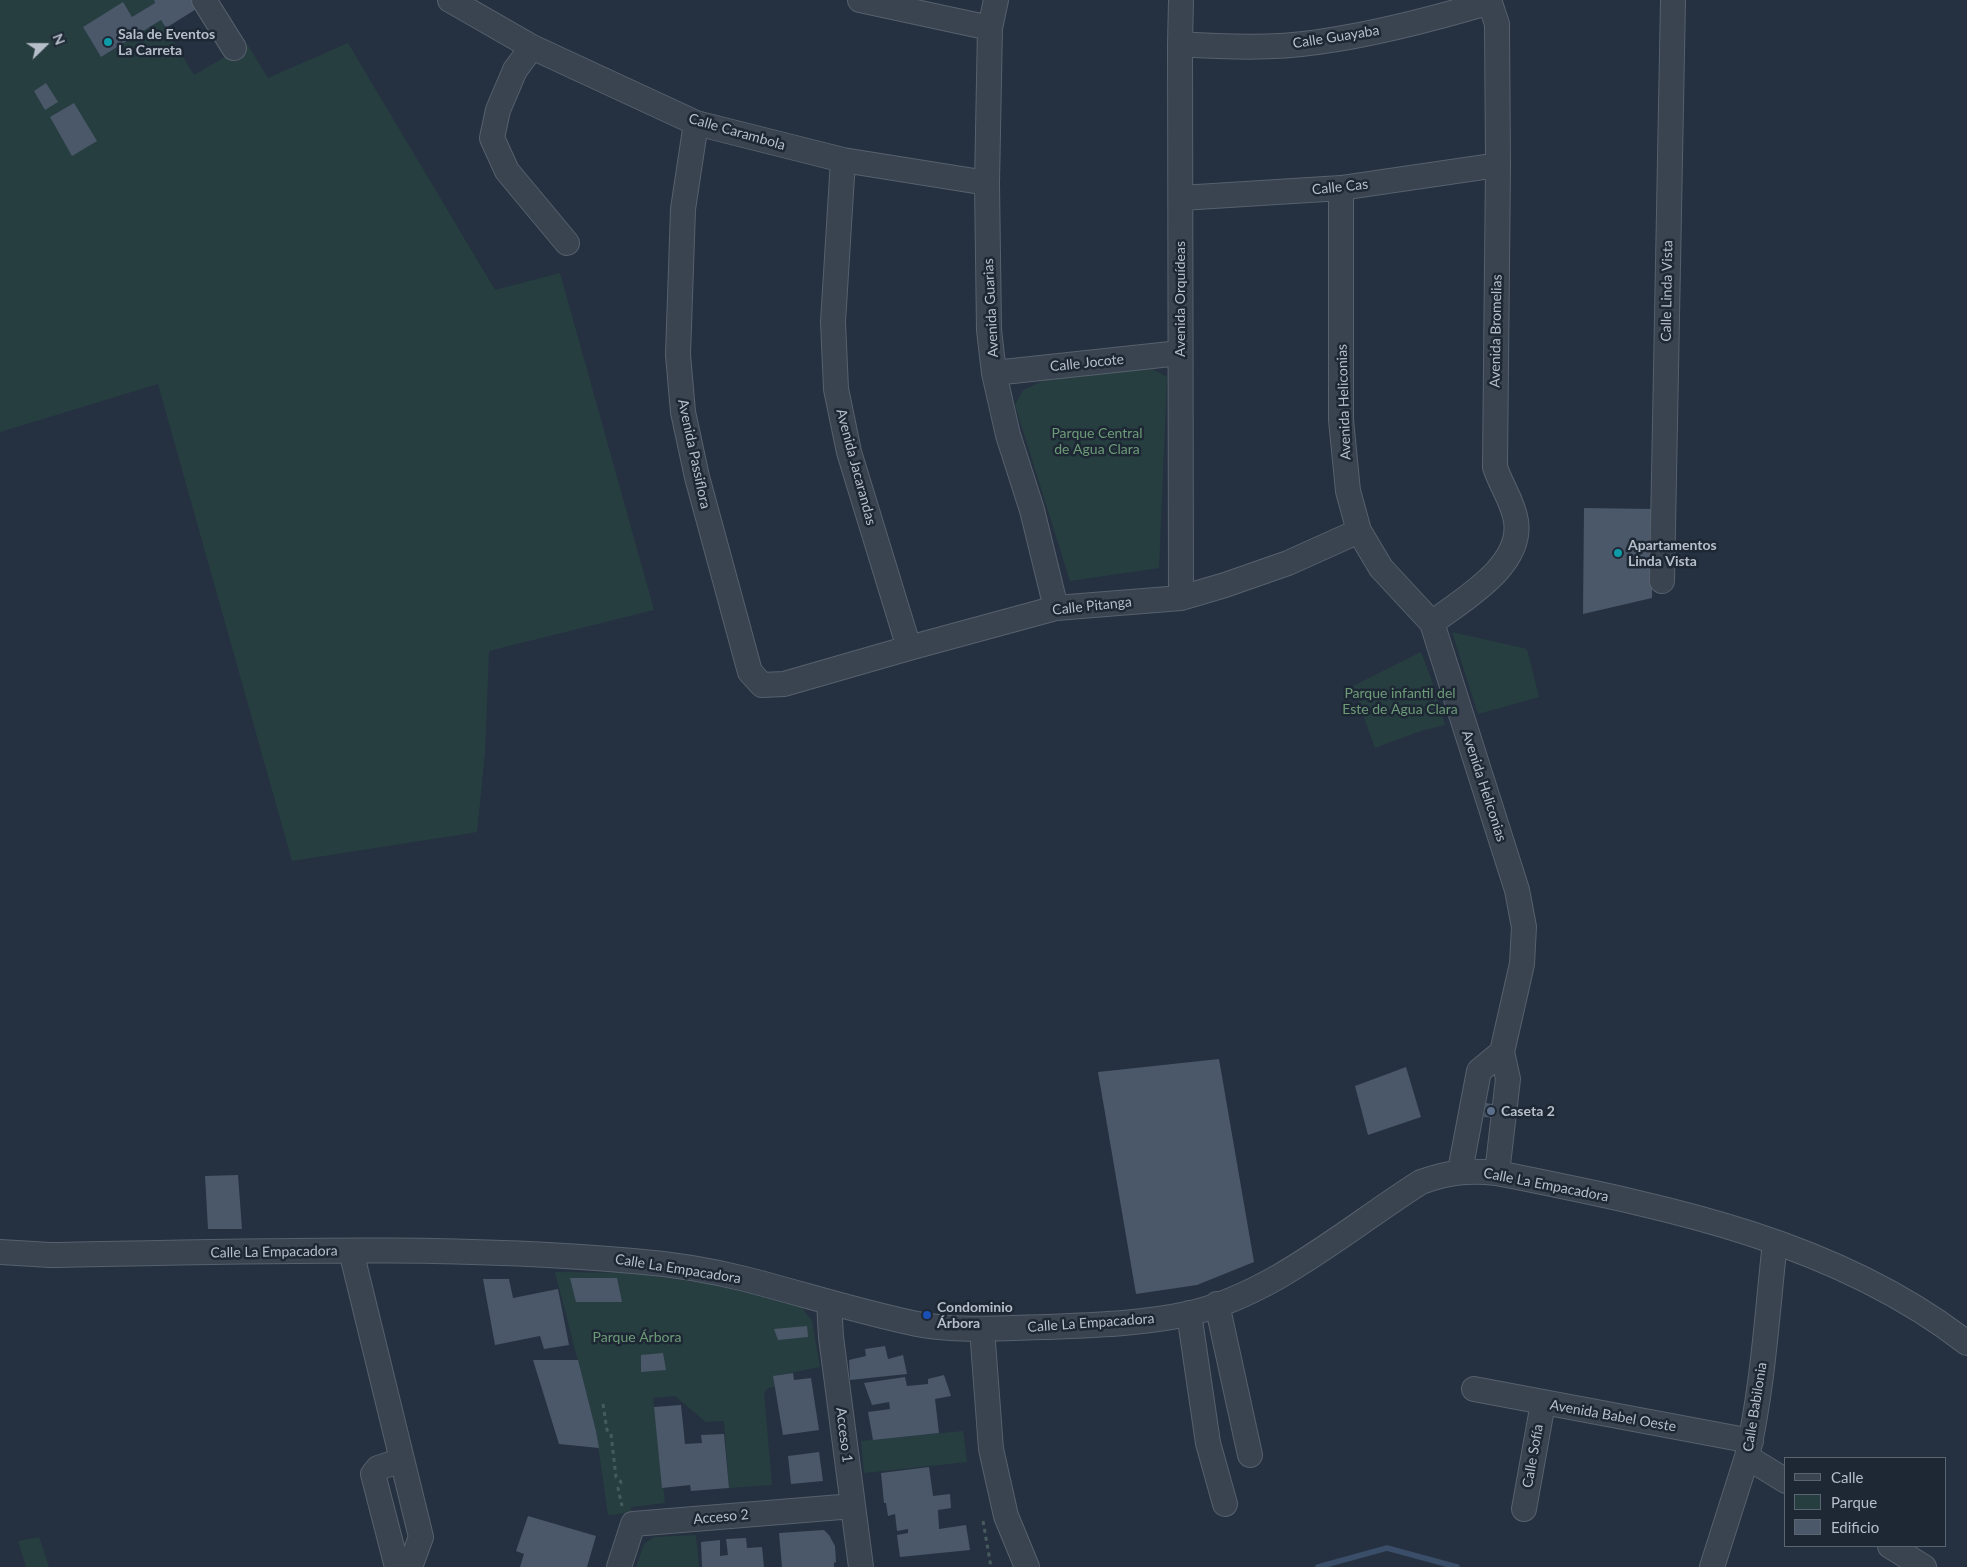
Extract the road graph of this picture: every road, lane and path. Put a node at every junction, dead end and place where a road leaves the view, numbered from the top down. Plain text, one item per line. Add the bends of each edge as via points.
1 (204, 0) edge
2 (450, 0) edge
3 (860, 0) edge
4 (996, 0) edge
5 (1182, 0) edge
6 (1673, 0) edge
7 (1489, 1) edge
8 (990, 28) junction
9 (1180, 44) junction
10 (532, 47) junction
11 (234, 48) dead end
12 (696, 123) junction
13 (843, 160) junction
14 (1498, 165) junction
15 (988, 183) junction
16 (1341, 188) junction
17 (1181, 198) junction
18 (567, 243) dead end
19 (1180, 353) junction
20 (994, 373) junction
21 (1359, 530) junction
22 (1662, 581) dead end
23 (1181, 598) junction
24 (1056, 608) junction
25 (1432, 623) junction
26 (909, 648) junction
27 (762, 685) joint
28 (1502, 1052) junction
29 (1460, 1171) junction
30 (1497, 1173) junction
31 (1775, 1242) junction
32 (351, 1251) junction
33 (0, 1252) edge
34 (829, 1302) junction
35 (1217, 1304) junction
36 (1189, 1313) junction
37 (982, 1329) junction
38 (1964, 1335) edge
39 (1474, 1389) dead end
40 (1543, 1403) junction
41 (603, 1404) dead end
42 (1749, 1449) junction
43 (1250, 1455) dead end
44 (402, 1460) junction
45 (1784, 1479) edge
46 (1225, 1504) dead end
47 (853, 1506) junction
48 (1524, 1509) dead end
49 (624, 1514) dead end
50 (1892, 1547) edge
51 (397, 1567) edge
52 (410, 1567) edge
53 (619, 1567) edge
54 (861, 1567) edge
55 (1027, 1567) edge
56 (1713, 1567) edge
57 (1924, 1567) edge

1 - 11 street
2 - 10 street, Calle Carambola
3 - 8 street
4 - 8 street, Avenida Guarias
5 - 9 street, Avenida Orquídeas
6 - 22 street, Calle Linda Vista
7 - 9 street, Calle Guayaba via 1425,22 1317,43 1240,47
7 - 14 street, Avenida Bromelias via 1497,24
8 - 15 street, Avenida Guarias
9 - 17 street, Avenida Orquídeas
10 - 12 street, Calle Carambola
10 - 18 street via 515,70 498,110 492,138 507,171
12 - 13 street, Calle Carambola
12 - 27 street, Avenida Passiflora via 683,208 678,355 683,412 697,477 750,672
13 - 15 street, Calle Carambola
13 - 26 street, Avenida Jacarandas via 833,322 836,388 849,452
14 - 16 street, Calle Cas
14 - 25 street, Avenida Bromelias via 1495,467 1516,522 1515,543 1507,560 1488,580
15 - 20 street, Avenida Guarias via 989,330
16 - 17 street, Calle Cas
16 - 21 street, Avenida Heliconias via 1341,420 1348,491
17 - 19 street, Avenida Orquídeas
19 - 20 street, Calle Jocote
19 - 23 street, Avenida Orquídeas
20 - 24 street, Avenida Guarias
21 - 23 street, Calle Pitanga via 1288,563 1226,586
21 - 25 street, Avenida Heliconias via 1381,568
23 - 24 street, Calle Pitanga
24 - 26 street, Calle Pitanga
25 - 28 street, Avenida Heliconias via 1517,890 1524,927 1522,964
26 - 27 street, Calle Pitanga via 784,684
28 - 29 street via 1479,1071
28 - 30 street, Avenida Heliconias via 1508,1079
29 - 30 street, Calle La Empacadora
29 - 35 street, Calle La Empacadora via 1421,1182 1294,1267
30 - 31 street, Calle La Empacadora via 1674,1210
31 - 38 street, Calle La Empacadora via 1873,1283
31 - 42 street, Calle Babilonia via 1760,1383
32 - 33 street, Calle La Empacadora via 50,1255
32 - 34 street, Calle La Empacadora via 545,1254 646,1262 744,1279
32 - 44 street
34 - 37 street, Calle La Empacadora via 919,1324
34 - 47 street, Acceso 1
35 - 36 street, Calle La Empacadora
35 - 43 street
36 - 37 street, Calle La Empacadora via 1116,1323
36 - 46 street via 1208,1443
37 - 55 street via 991,1449 1006,1516
39 - 40 street, Avenida Babel Oeste
40 - 42 street, Avenida Babel Oeste
40 - 48 street, Calle Sofía
41 - 49 path via 607,1430 611,1434 616,1477 621,1482 618,1488
42 - 45 street
42 - 56 street, Calle Babilonia
44 - 51 street via 378,1468 372,1474
44 - 52 street via 421,1537
47 - 53 street, Acceso 2 via 633,1524
47 - 54 street, Acceso 1
50 - 57 street

